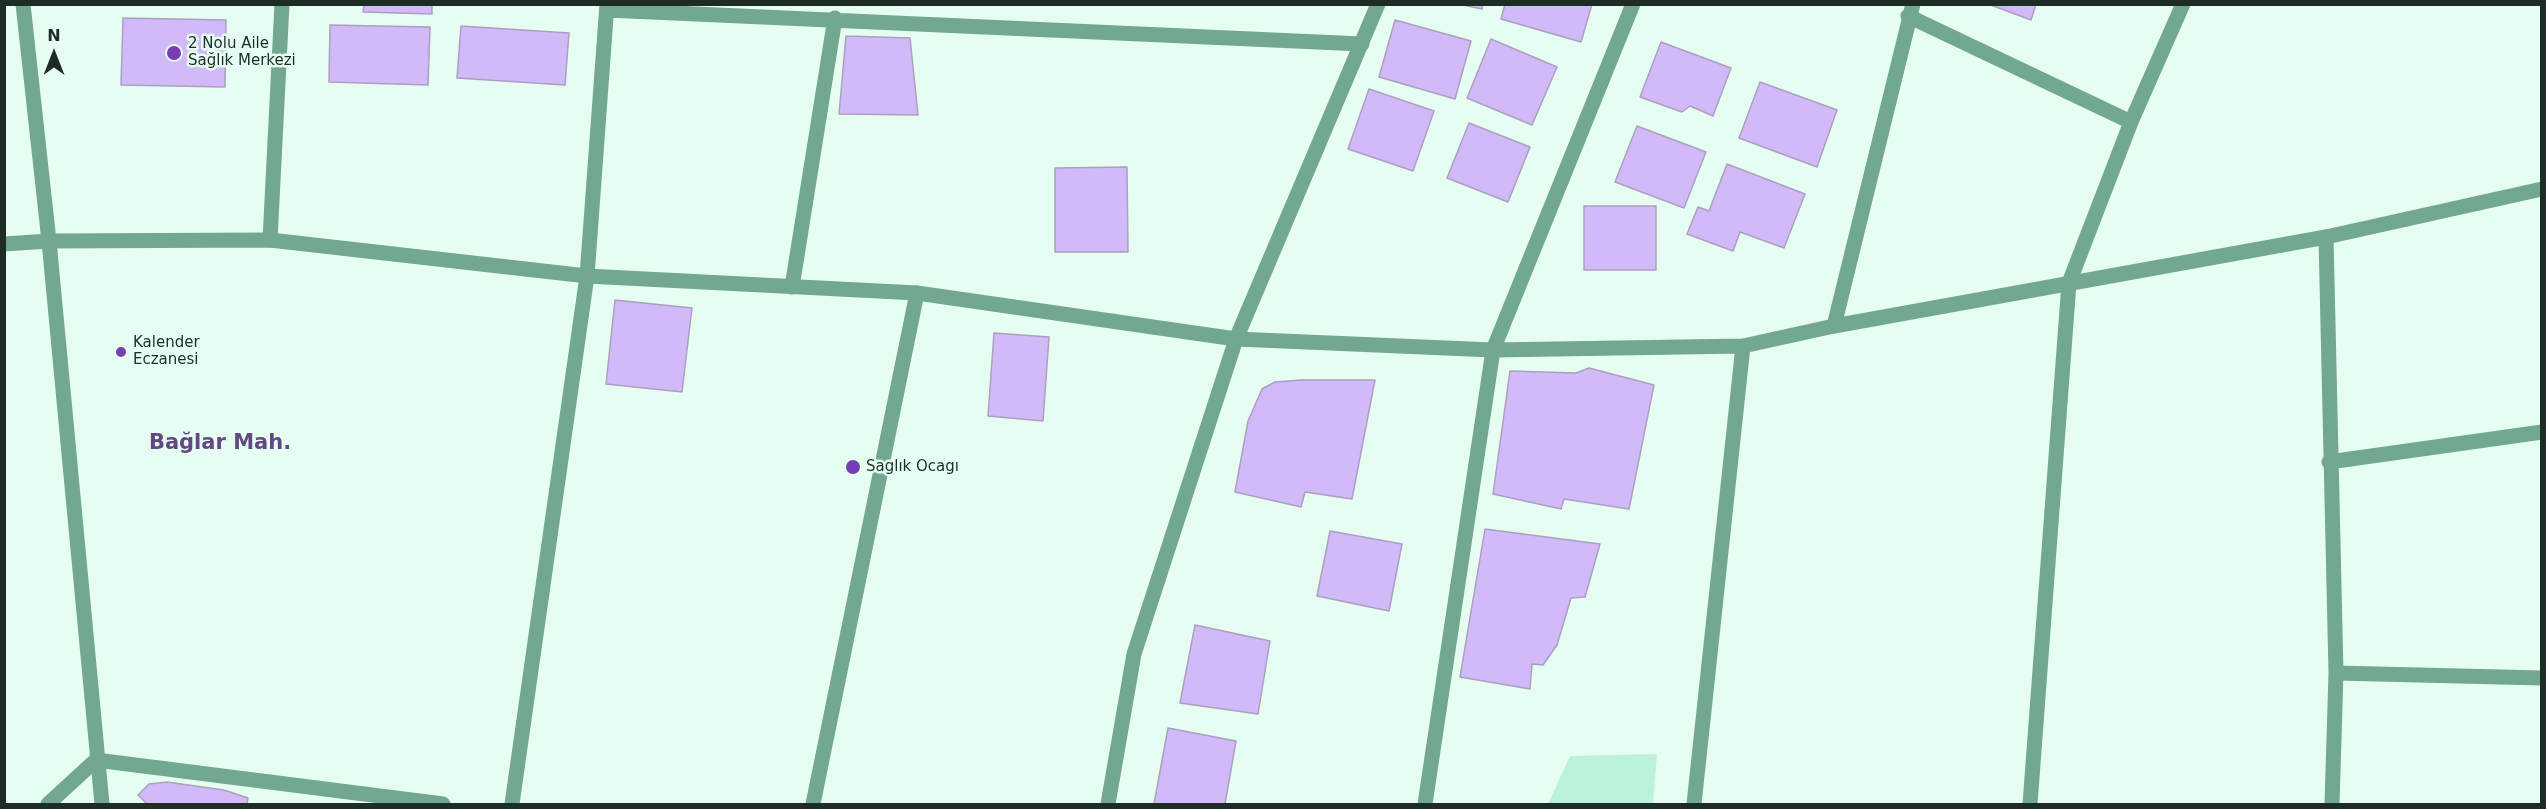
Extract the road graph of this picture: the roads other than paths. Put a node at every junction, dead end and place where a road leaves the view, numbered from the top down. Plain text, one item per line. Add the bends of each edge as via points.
1 (23, 4) edge
2 (282, 4) edge
3 (1378, 4) edge
4 (1633, 4) edge
5 (2183, 4) edge
6 (607, 7) edge
7 (1910, 10) edge
8 (835, 18) junction
9 (1362, 44) junction
10 (2131, 122) junction
11 (2541, 189) edge
12 (2326, 237) junction
13 (270, 240) junction
14 (49, 241) junction
15 (4, 244) edge
16 (587, 276) junction
17 (2069, 283) junction
18 (792, 287) junction
19 (917, 293) junction
20 (1834, 326) junction
21 (1236, 339) junction
22 (1743, 346) junction
23 (1493, 350) junction
24 (2541, 432) edge
25 (2329, 462) junction
26 (2336, 673) junction
27 (2541, 678) edge
28 (96, 760) junction
29 (48, 804) edge
30 (102, 804) edge
31 (443, 804) edge
32 (512, 804) edge
33 (813, 804) edge
34 (1108, 804) edge
35 (1425, 804) edge
36 (1694, 804) edge
37 (2030, 804) edge
38 (2332, 804) edge

1 - 14 street
2 - 13 street
3 - 9 street
4 - 23 street
5 - 10 street
6 - 8 street
6 - 16 street
7 - 10 street
7 - 20 street
8 - 9 street
8 - 18 street
9 - 21 street
10 - 17 street
11 - 12 street
12 - 17 street
12 - 25 street
13 - 14 street
13 - 16 street
14 - 15 street
14 - 28 street
16 - 18 street
16 - 32 street
17 - 20 street
17 - 37 street
18 - 19 street
19 - 21 street
19 - 33 street
20 - 22 street
21 - 23 street
21 - 34 street via 1134,654
22 - 23 street
22 - 36 street
23 - 35 street
24 - 25 street
25 - 26 street
26 - 27 street
26 - 38 street
28 - 29 street
28 - 30 street
28 - 31 street

